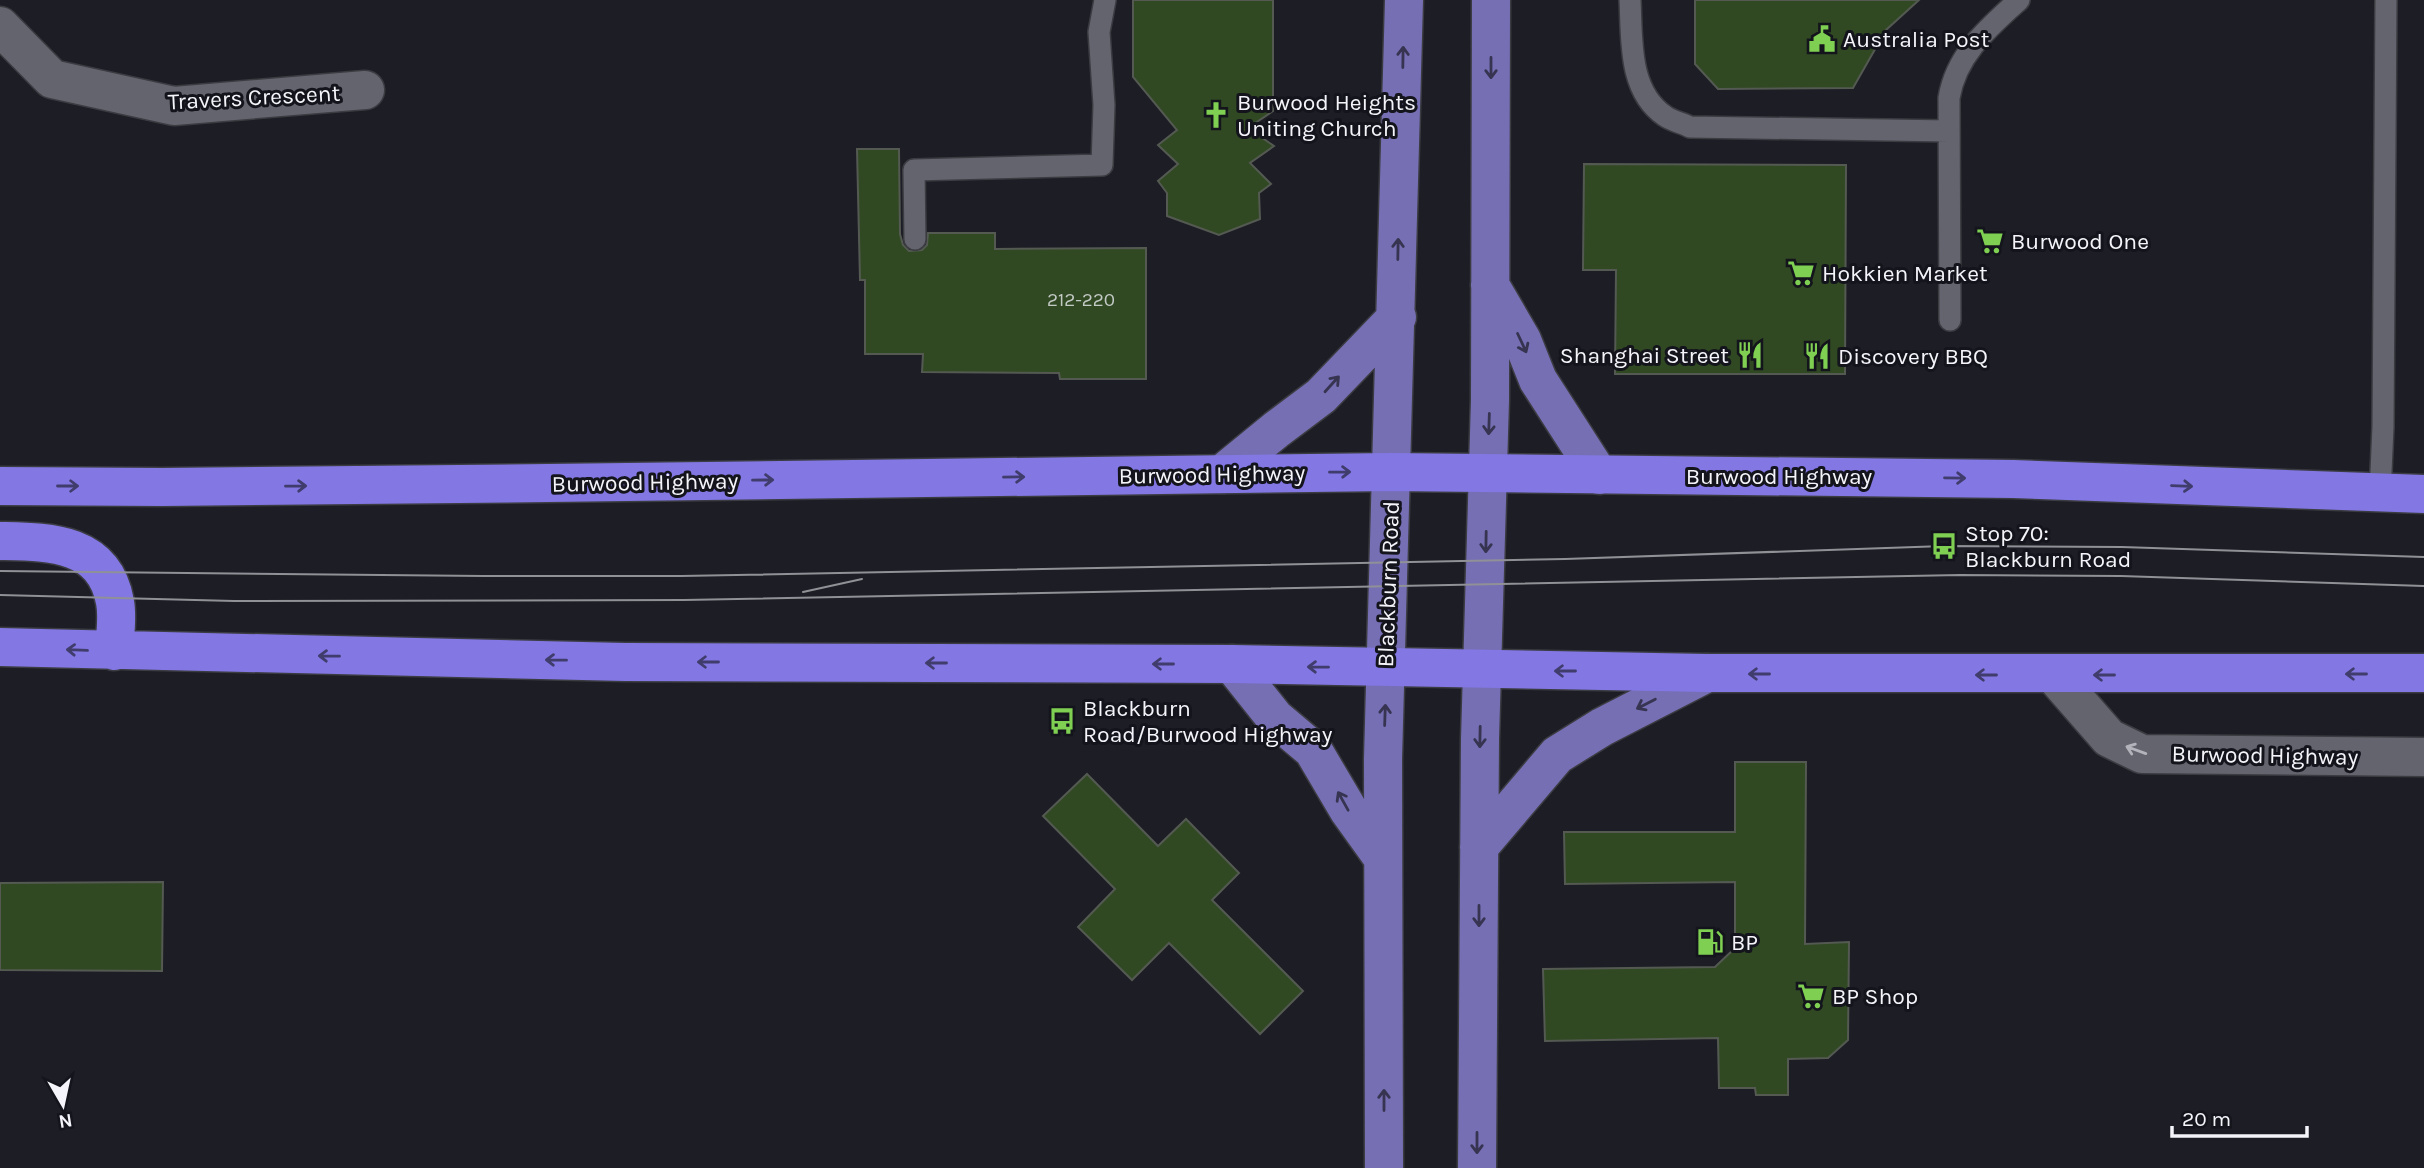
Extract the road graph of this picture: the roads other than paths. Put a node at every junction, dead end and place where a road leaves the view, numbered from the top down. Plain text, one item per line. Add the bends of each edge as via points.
1 (1105, 0) edge
2 (1404, 0) edge
3 (1491, 0) edge
4 (1630, 0) edge
5 (2019, 0) edge
6 (2386, 0) edge
7 (0, 26) edge
8 (365, 90) dead end
9 (1949, 131) junction
10 (915, 239) dead end
11 (1489, 283) junction
12 (1396, 317) junction
13 (1950, 320) dead end
14 (1391, 472) junction
15 (1222, 474) junction
16 (1487, 474) junction
17 (1599, 475) junction
18 (0, 485) edge
19 (2380, 494) junction
20 (2424, 494) edge
21 (0, 541) edge
22 (0, 647) edge
23 (114, 651) junction
24 (1232, 664) junction
25 (1386, 668) junction
26 (1481, 669) junction
27 (1707, 673) junction
28 (2424, 673) edge
29 (2054, 675) junction
30 (2424, 757) edge
31 (1479, 847) junction
32 (1382, 857) junction
33 (1384, 1168) edge
34 (1477, 1168) edge

1 - 10 lane via 1099,32 1102,165 914,170
12 -> 2 main road, Blackburn Road
3 -> 11 main road
4 - 9 lane via 1633,57 1640,86 1666,117 1690,127
5 - 9 lane via 1970,47 1958,67 1949,98
6 - 19 lane
7 - 8 street, Travers Crescent via 52,79 174,106
9 - 13 lane
11 -> 16 main road
11 -> 17 main road via 1538,380
12 - 14 main road, Blackburn Road
15 -> 12 main road via 1321,396
15 -> 14 highway, Burwood Highway
14 - 16 highway, Burwood Highway
14 - 25 main road, Blackburn Road
18 -> 15 highway, Burwood Highway
16 - 17 highway, Burwood Highway
16 -> 26 main road
17 -> 19 highway, Burwood Highway via 2013,479
19 - 20 highway, Burwood Highway
21 - 23 highway via 60,544 88,557 106,578 115,600
23 -> 22 highway
24 -> 23 highway via 625,662
25 -> 24 highway
32 -> 24 main road via 1313,750 1275,718
25 - 26 highway
32 -> 25 main road, Blackburn Road
27 -> 26 highway
26 -> 31 main road
29 -> 27 highway
27 -> 31 main road via 1557,755
28 -> 29 highway
30 -> 29 street, Burwood Highway via 2142,754 2109,738
31 -> 34 main road
33 -> 32 main road, Blackburn Road

